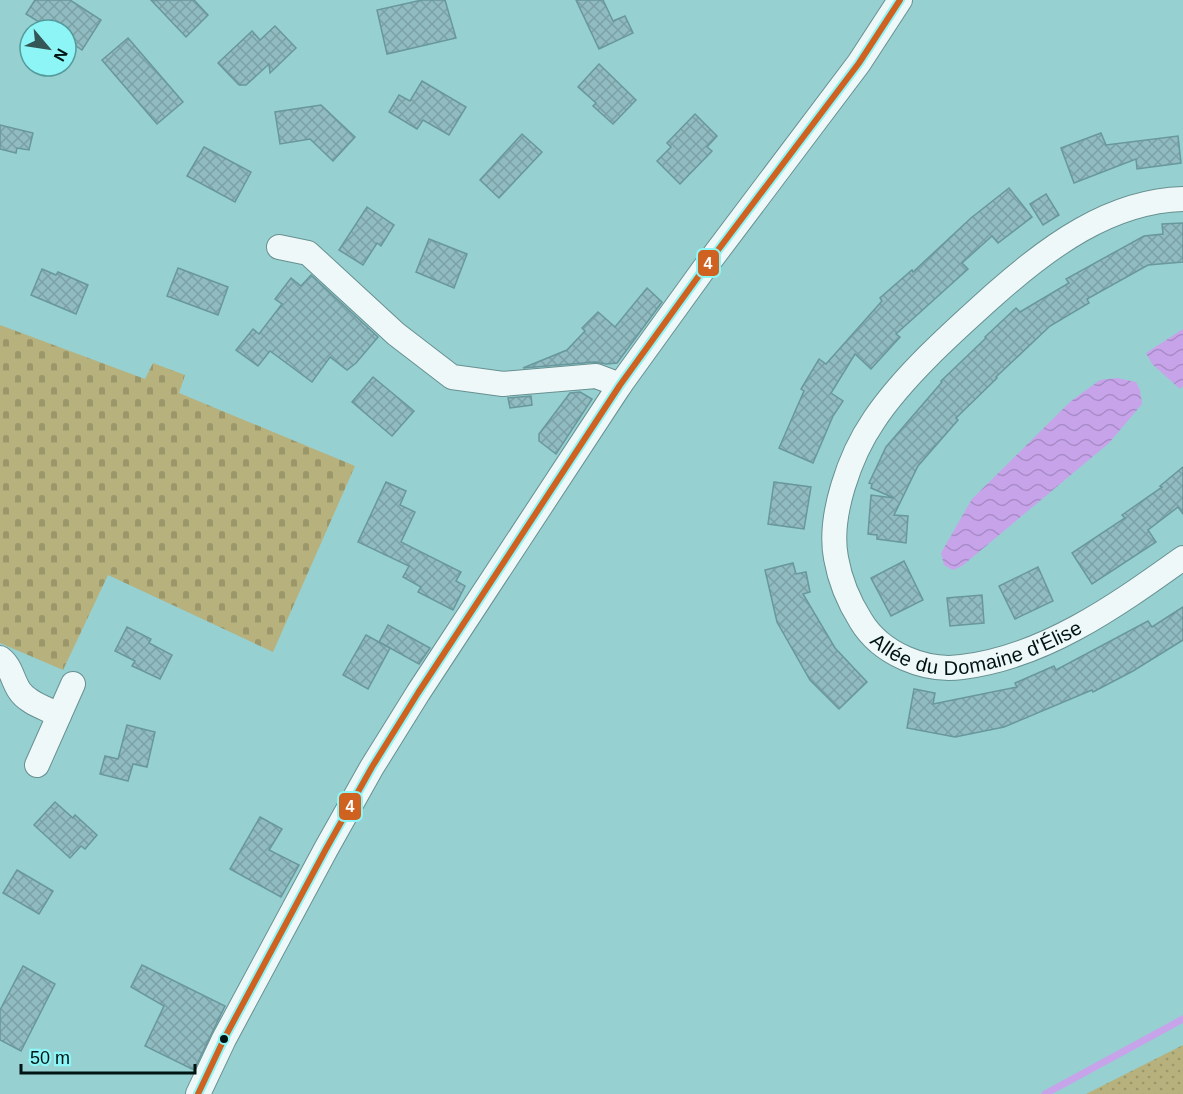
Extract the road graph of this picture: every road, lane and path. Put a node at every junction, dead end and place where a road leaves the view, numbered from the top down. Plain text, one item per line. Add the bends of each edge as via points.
1 (900, 0) edge
2 (1183, 200) edge
3 (279, 247) dead end
4 (620, 385) junction
5 (1183, 558) edge
6 (0, 658) edge
7 (73, 684) dead end
8 (59, 715) junction
9 (37, 765) dead end
10 (198, 1094) edge

1 - 4 street via 859,63
2 - 5 street, Allée du Domaine d'Élise via 1147,203 1072,234 1009,282 918,369 874,420 849,467 841,495 835,557 847,595 866,629 879,643 919,663 940,668 960,668 1011,657 1069,632
3 - 4 street via 308,253 396,334 452,377 503,384 596,376
4 - 10 street via 372,766
6 - 8 street via 27,699
7 - 8 street
8 - 9 street

